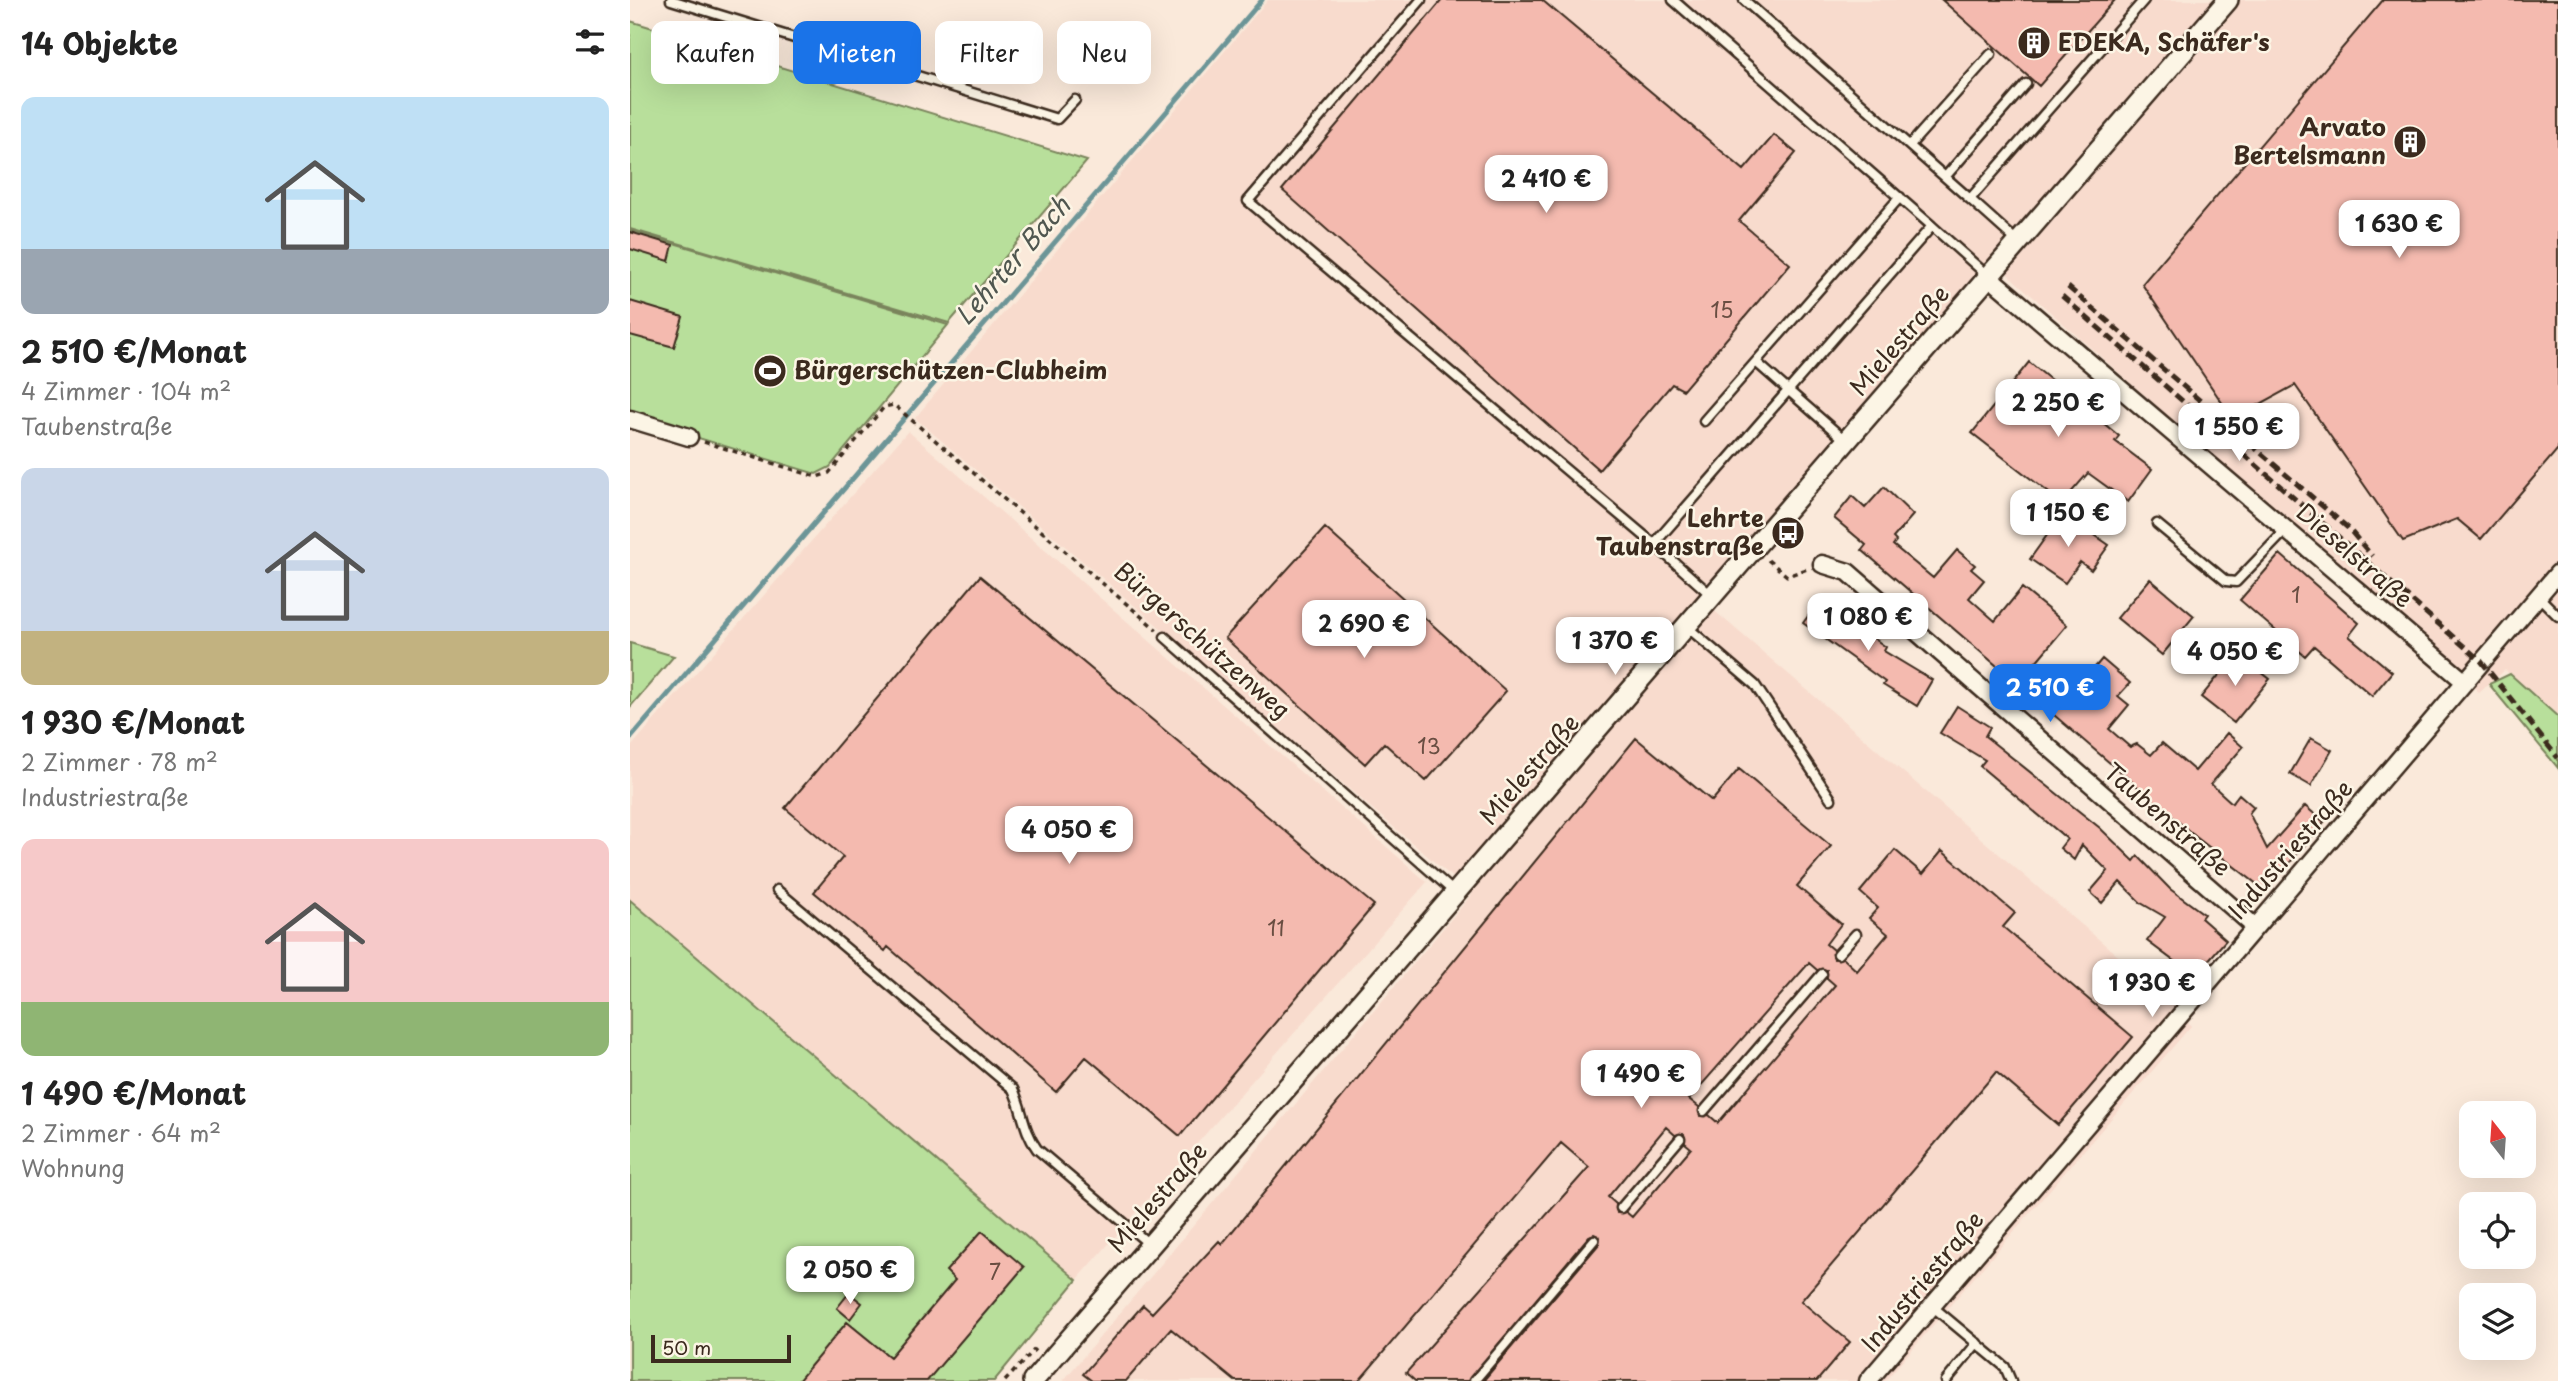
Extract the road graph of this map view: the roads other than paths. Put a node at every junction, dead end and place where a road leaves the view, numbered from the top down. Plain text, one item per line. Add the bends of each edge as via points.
1 (671, 0) edge
2 (1421, 0) edge
3 (1674, 0) edge
4 (1744, 0) edge
5 (2144, 0) edge
6 (2228, 0) edge
7 (1991, 54) dead end
8 (2026, 84) dead end
9 (1075, 100) dead end
10 (1910, 145) junction
11 (1946, 176) junction
12 (1900, 197) junction
13 (1970, 199) junction
14 (1932, 226) junction
15 (2018, 242) junction
16 (1988, 276) junction
17 (1755, 362) junction
18 (1788, 390) junction
19 (630, 419) edge
20 (1704, 421) dead end
21 (689, 437) road end
22 (1846, 441) junction
23 (2158, 524) dead end
24 (2287, 529) junction
25 (1654, 544) junction
26 (1822, 564) road end
27 (2558, 573) edge
28 (1711, 596) junction
29 (2538, 596) junction
30 (2558, 616) edge
31 (1686, 626) junction
32 (1165, 637) road end
33 (2465, 682) junction
34 (1830, 800) dead end
35 (777, 890) dead end
36 (1455, 894) junction
37 (2255, 927) junction
38 (1856, 934) dead end
39 (1838, 954) dead end
40 (1822, 974) dead end
41 (1704, 1111) dead end
42 (1680, 1139) dead end
43 (1621, 1208) dead end
44 (1594, 1240) dead end
45 (1149, 1244) junction
46 (1932, 1306) junction
47 (1977, 1343) junction
48 (1033, 1381) edge
49 (1474, 1381) edge
50 (1868, 1381) edge
51 (1946, 1381) edge
52 (2011, 1381) edge

1 - 9 lane via 1057,119
2 - 25 lane via 1248,201
3 - 12 lane
4 - 10 lane
5 - 13 lane
6 - 15 street, Mielestraße
7 - 10 lane
8 - 11 lane
10 - 11 lane
11 - 13 lane
12 - 14 lane
12 - 17 lane
13 - 15 lane
14 - 16 lane
14 - 18 lane
15 - 16 street, Mielestraße
16 - 22 street, Mielestraße
16 - 24 street, Dieselstraße
17 - 18 lane
17 - 20 lane
18 - 22 lane
18 - 25 lane
19 - 21 street
22 - 28 street, Mielestraße
23 - 24 lane via 2226,581 2236,582
24 - 33 street, Dieselstraße
25 - 28 lane
26 - 37 street, Taubenstraße via 1848,572
27 - 29 street, Industriestraße
28 - 31 street, Mielestraße
29 - 30 lane
29 - 33 street, Industriestraße
31 - 34 lane via 1755,685
31 - 36 street, Mielestraße
32 - 36 lane, Bürgerschützenweg
33 - 37 street, Industriestraße
35 - 45 lane via 1013,1089 1026,1133 1037,1149
36 - 45 street, Mielestraße
37 - 46 street, Industriestraße
38 - 39 lane
40 - 41 lane
42 - 43 lane
44 - 49 lane
45 - 48 street, Mielestraße
46 - 47 lane
46 - 50 street, Industriestraße
47 - 51 lane
47 - 52 lane via 2004,1367

